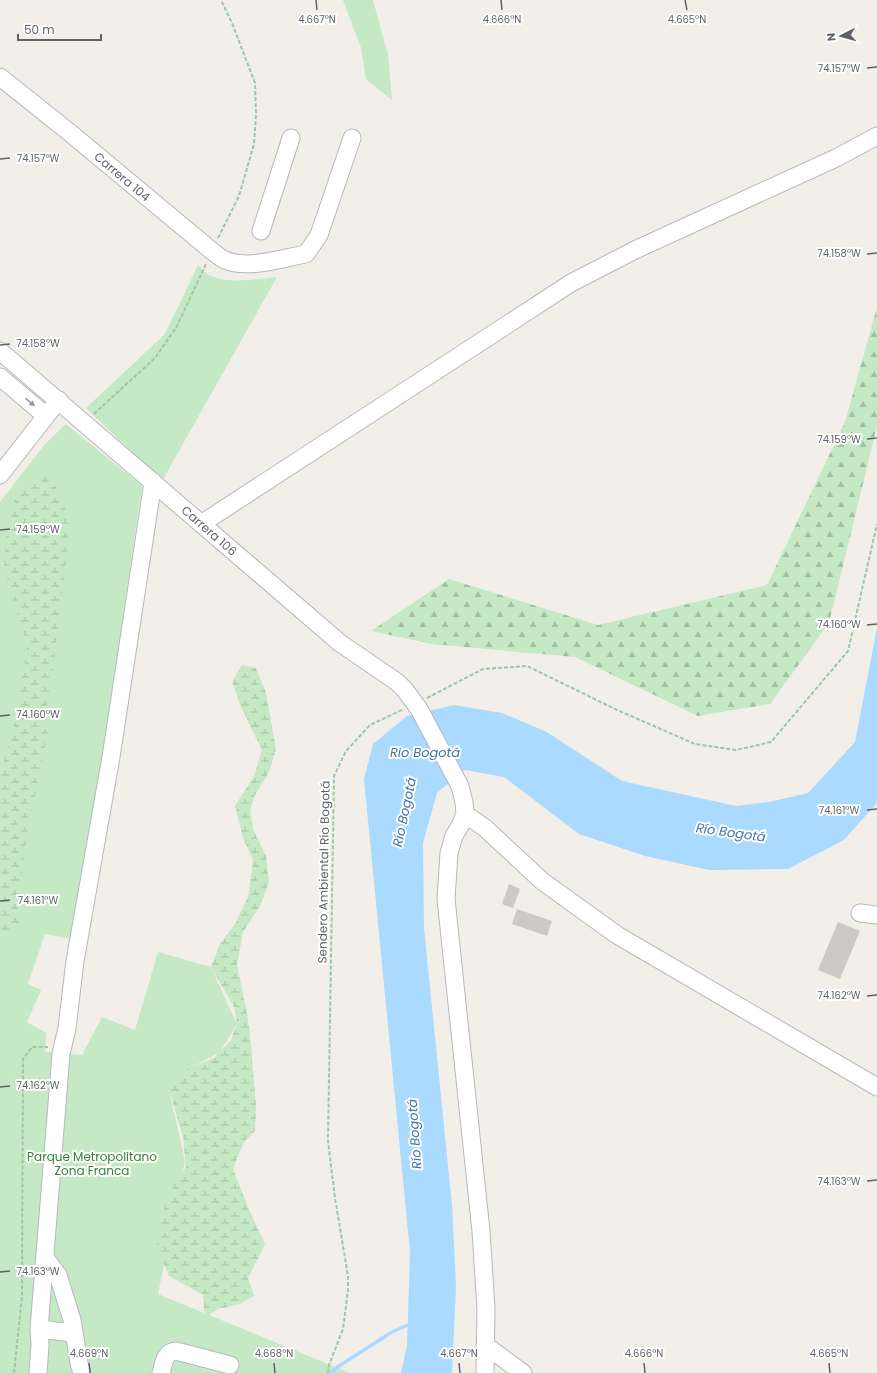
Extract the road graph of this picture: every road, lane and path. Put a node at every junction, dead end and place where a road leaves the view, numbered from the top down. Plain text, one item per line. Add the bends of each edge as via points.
1 (221, 0) edge
2 (0, 77) edge
3 (877, 136) edge
4 (291, 138) dead end
5 (352, 138) dead end
6 (261, 231) dead end
7 (212, 251) junction
8 (0, 351) edge
9 (0, 377) edge
10 (59, 400) junction
11 (46, 416) junction
12 (85, 423) junction
13 (0, 475) edge
14 (153, 482) junction
15 (201, 524) junction
16 (877, 524) edge
17 (417, 706) junction
18 (465, 814) junction
19 (860, 913) dead end
20 (877, 915) edge
21 (51, 1047) dead end
22 (877, 1087) edge
23 (45, 1258) junction
24 (39, 1329) junction
25 (73, 1333) junction
26 (485, 1345) junction
27 (40, 1346) junction
28 (230, 1365) dead end
29 (14, 1373) edge
30 (38, 1373) edge
31 (50, 1373) edge
32 (82, 1373) edge
33 (161, 1373) edge
34 (328, 1373) edge
35 (484, 1373) edge
36 (523, 1373) edge

1 - 7 path via 255,83 256,114 254,144 239,196
2 - 7 street, Carrera 104
3 - 15 street via 836,158 635,250 571,283
4 - 6 street
5 - 7 street, Carrera 104 via 319,235 306,254 250,265 224,260
7 - 12 path via 177,326 155,358
8 - 10 street, Carrera 106
9 -> 11 street
10 - 11 street
10 - 12 street, Carrera 106
11 - 13 street
12 - 14 street, Carrera 106
14 - 15 street, Carrera 106
14 - 23 street via 62,1054
15 - 17 street, Carrera 106 via 340,643 396,682
16 - 17 path, Sendero Ambiental Rio Bogotá via 848,651 771,742 736,750 696,744 615,709 527,666 484,669
17 - 18 street, Carrera 106 via 460,786
17 - 34 path, Sendero Ambiental Rio Bogotá via 370,725 346,751 334,776 328,1140 348,1290 342,1329
18 - 22 street via 485,828 542,881 617,935
18 - 26 street via 448,853 446,899 481,1231 486,1309
19 - 20 street
21 - 29 path via 32,1047 23,1059 22,1296
23 - 24 street
23 - 25 street via 58,1275 72,1320
24 - 25 street
24 - 27 street
25 - 32 street
26 - 35 street
26 - 36 street
27 - 30 street
27 - 31 street
28 - 33 street via 176,1351 166,1356

